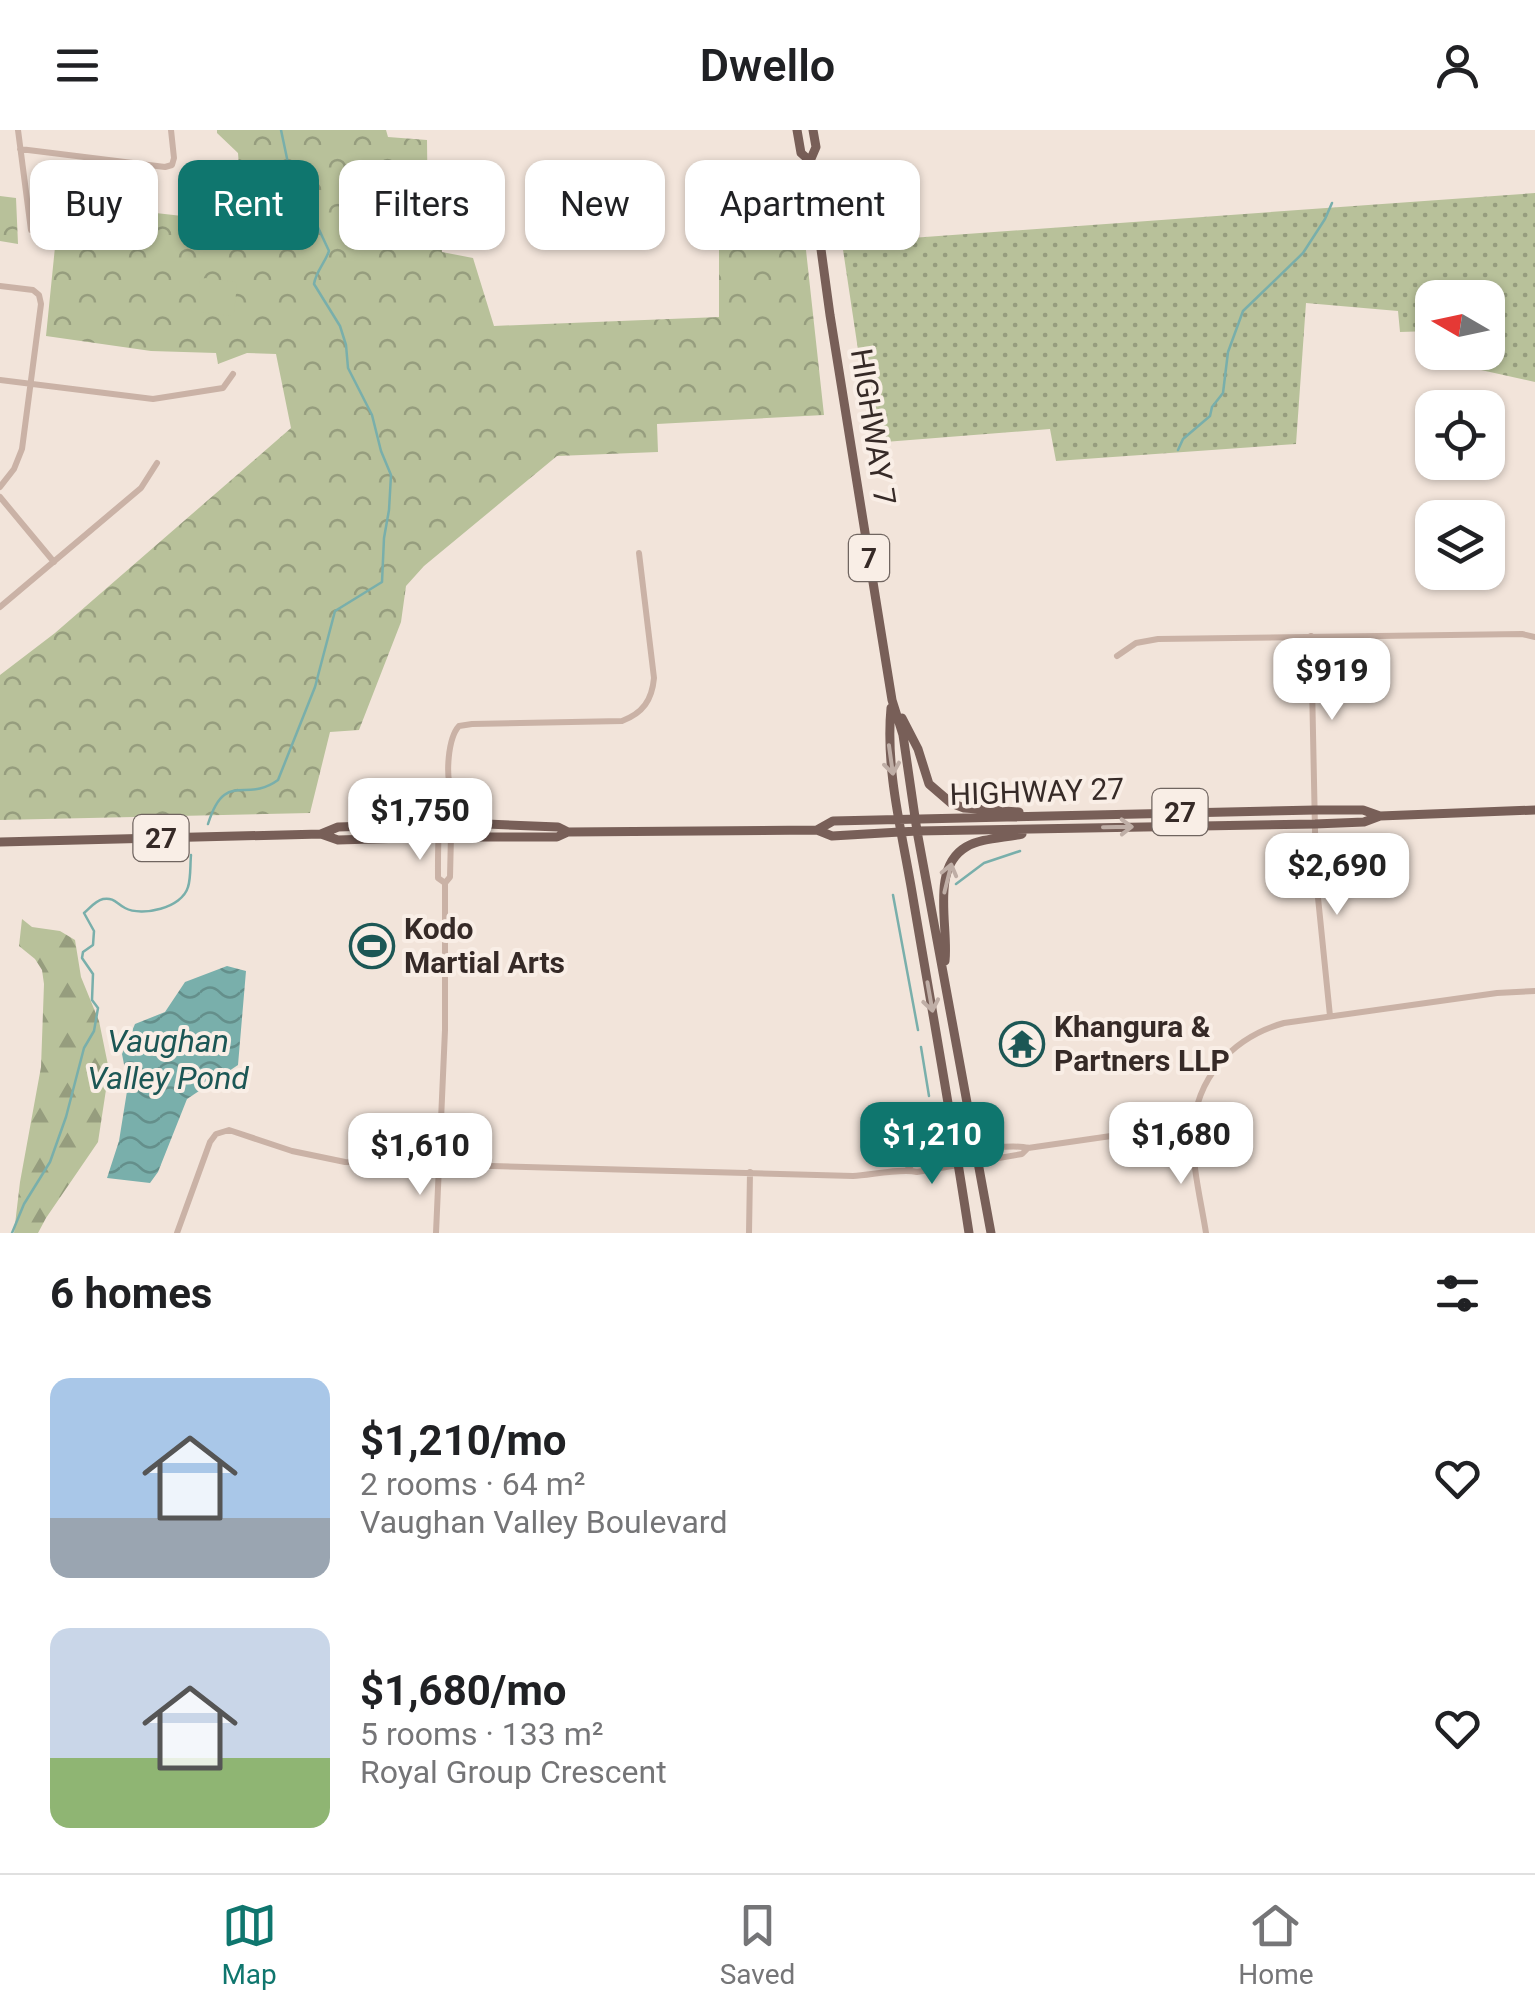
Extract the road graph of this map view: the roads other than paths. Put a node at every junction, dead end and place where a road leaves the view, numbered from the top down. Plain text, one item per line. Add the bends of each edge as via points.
1 (18, 130) edge
2 (171, 130) edge
3 (797, 130) edge
4 (813, 130) edge
5 (20, 149) junction
6 (809, 160) edge
7 (810, 160) edge
8 (30, 223) edge
9 (822, 250) edge
10 (0, 286) edge
11 (233, 374) dead end
12 (0, 380) edge
13 (31, 384) junction
14 (158, 464) dead end
15 (0, 487) edge
16 (0, 497) edge
17 (640, 553) dead end
18 (54, 562) junction
19 (0, 607) edge
20 (1312, 636) junction
21 (1535, 637) edge
22 (1117, 656) dead end
23 (892, 700) junction
24 (1314, 810) junction
25 (1535, 810) edge
26 (1046, 816) junction
27 (1380, 816) junction
28 (445, 824) junction
29 (1315, 824) junction
30 (916, 825) junction
31 (901, 826) junction
32 (1047, 829) junction
33 (568, 832) junction
34 (321, 834) junction
35 (444, 836) junction
36 (0, 842) edge
37 (943, 974) junction
38 (1535, 991) edge
39 (1330, 1016) junction
40 (1193, 1136) junction
41 (1028, 1148) junction
42 (976, 1150) junction
43 (957, 1158) junction
44 (978, 1162) junction
45 (439, 1166) junction
46 (750, 1172) junction
47 (177, 1233) edge
48 (436, 1233) edge
49 (749, 1233) edge
50 (968, 1233) edge
51 (991, 1233) edge
52 (1206, 1233) edge

1 - 5 street
2 - 5 street via 174,158 166,167
3 - 6 main road, HIGHWAY 7 / 7
4 - 7 main road, HIGHWAY 7 / 7
5 - 8 street
9 - 23 main road, HIGHWAY 7 / 7
10 - 13 street via 39,295
11 - 13 street via 223,388 154,400
12 - 13 street
13 - 15 street via 20,456
14 - 18 street via 141,488
16 - 18 street
17 - 28 street via 654,678 645,707 616,722 459,726 452,737
18 - 19 street
20 - 21 street
20 - 22 street via 1158,639
20 - 24 street
23 - 26 main road via 928,784 951,803
23 - 30 main road, HIGHWAY 7 / 7
23 -> 31 main road, HIGHWAY 7 / 7 via 888,738
24 - 26 main road, HIGHWAY 27 / 27
24 - 27 main road, HIGHWAY 27 / 27
24 - 29 street
25 - 27 main road, HIGHWAY 27 / 27
26 - 30 main road, HIGHWAY 27 / 27
27 - 29 main road, HIGHWAY 27 / 27
28 - 33 main road, HIGHWAY 27 / 27 via 558,826
28 - 34 main road, HIGHWAY 27 / 27 via 338,826
28 - 35 street
32 -> 29 main road, HIGHWAY 27 / 27
29 - 39 street
30 - 31 main road, HIGHWAY 27 / 27
30 - 32 main road, HIGHWAY 27 / 27
30 - 37 main road, HIGHWAY 7 / 7
31 - 33 main road, HIGHWAY 27 / 27 via 832,836 817,830
31 -> 43 main road, HIGHWAY 7 / 7
37 -> 32 main road via 949,866 967,846
33 - 35 main road, HIGHWAY 27 / 27 via 557,838
34 - 35 main road, HIGHWAY 27 / 27 via 338,840
34 - 36 main road, HIGHWAY 27 / 27
35 - 45 street via 438,878 446,883
37 - 42 main road, HIGHWAY 7 / 7
38 - 39 street
39 - 40 street via 1268,1028 1236,1046 1206,1082
40 - 41 street via 1112,1136
40 - 52 street
41 - 42 street
41 - 44 street
42 - 43 street
42 - 44 main road, HIGHWAY 7 / 7
43 - 44 street
43 - 46 street via 915,1162 880,1175
43 - 50 main road, HIGHWAY 7 / 7
44 - 51 main road, HIGHWAY 7 / 7
45 - 46 street
45 - 47 street via 345,1162 222,1131 210,1142
45 - 48 street
46 - 49 street

